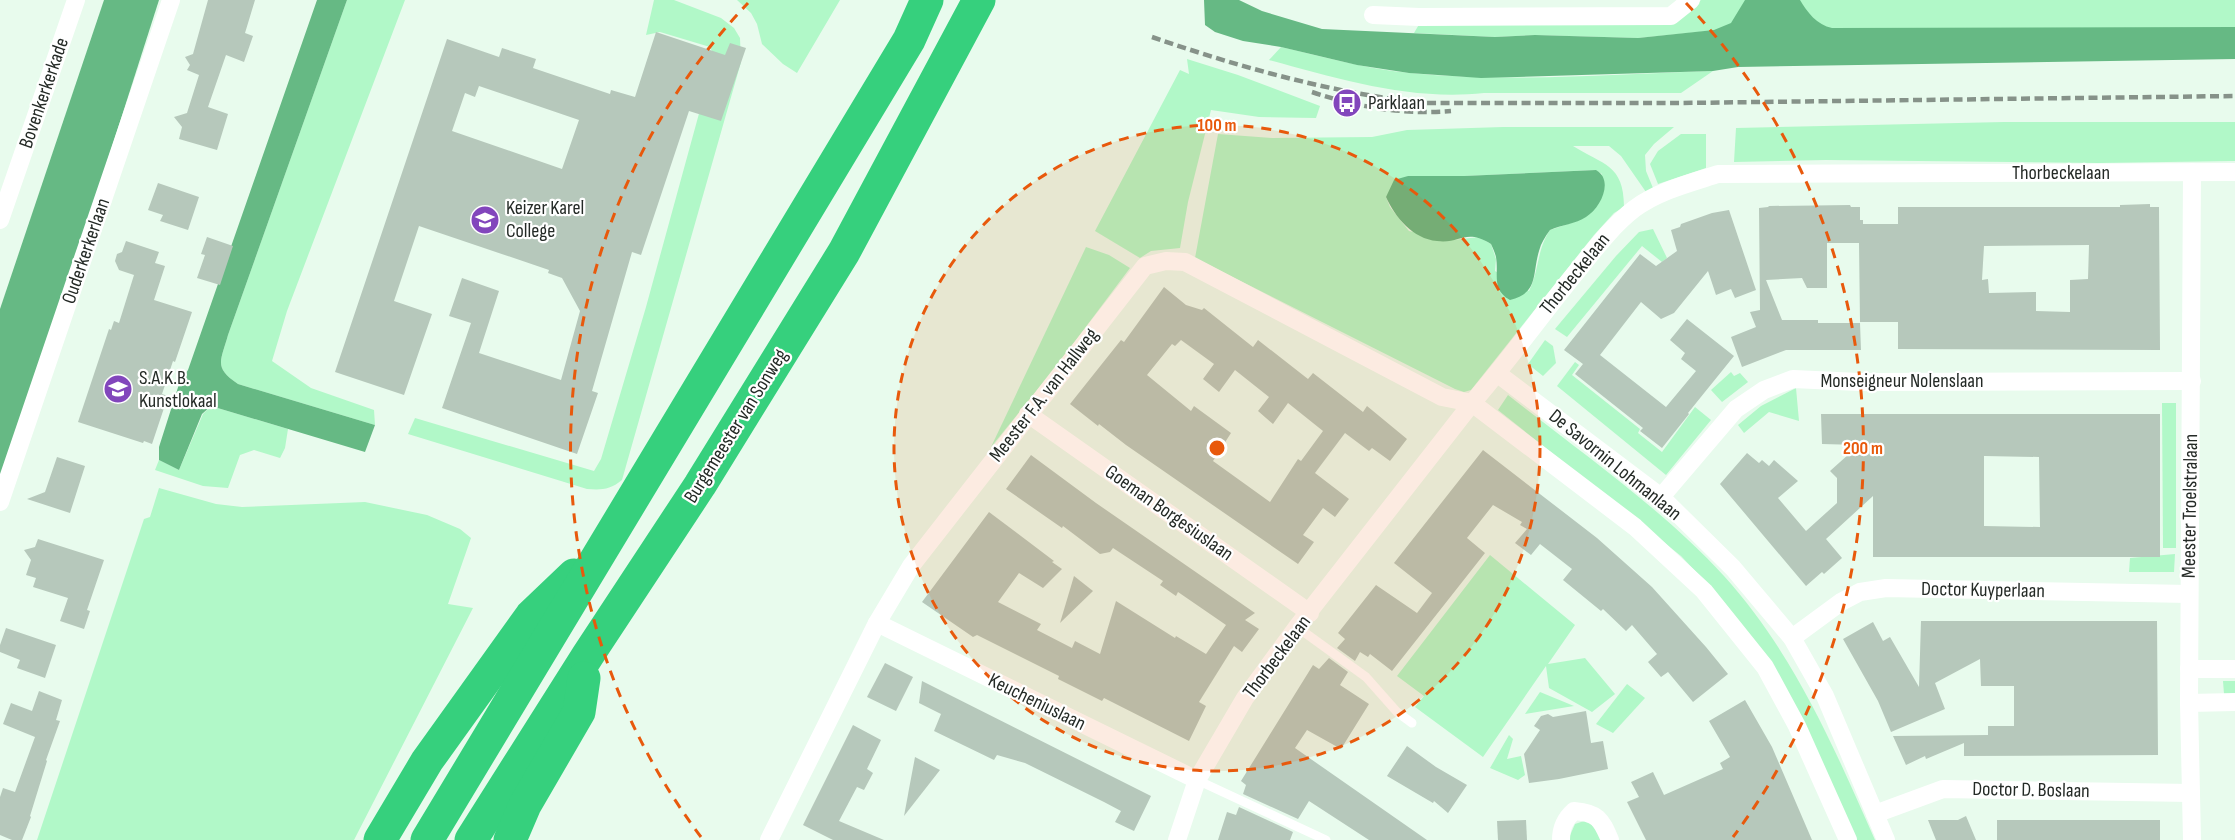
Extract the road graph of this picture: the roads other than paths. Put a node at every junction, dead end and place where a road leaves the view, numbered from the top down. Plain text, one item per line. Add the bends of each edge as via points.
1 (76, 0) edge
2 (171, 0) edge
3 (927, 0) edge
4 (978, 0) edge
5 (1691, 0) edge
6 (1373, 15) dead end
7 (2192, 172) junction
8 (2235, 172) edge
9 (0, 219) edge
10 (1498, 374) junction
11 (2192, 381) junction
12 (1472, 403) junction
13 (1028, 414) junction
14 (1661, 497) junction
15 (0, 502) edge
16 (605, 545) junction
17 (2189, 594) junction
18 (1310, 613) junction
19 (877, 623) junction
20 (1297, 627) junction
21 (1791, 638) junction
22 (588, 655) junction
23 (2189, 669) junction
24 (2235, 669) edge
25 (2235, 702) edge
26 (2188, 703) junction
27 (1412, 723) dead end
28 (1197, 780) junction
29 (2191, 793) junction
30 (1875, 814) junction
31 (380, 840) edge
32 (427, 840) edge
33 (471, 840) edge
34 (510, 840) edge
35 (769, 840) edge
36 (1177, 840) edge
37 (1326, 840) edge
38 (1561, 840) edge
39 (1610, 840) edge
40 (1848, 840) edge
41 (1886, 840) edge
42 (2192, 840) edge

1 - 9 street, Bovenkerkerkade
2 - 15 street, Ouderkerkerlaan
3 - 16 highway via 909,40
4 - 22 highway, Burgemeester van Sonweg via 844,252 700,485
5 - 6 street via 1671,16
7 - 8 street, Thorbeckelaan
7 - 10 street, Thorbeckelaan via 1718,174 1672,189 1627,214
7 - 11 street, Meester Troelstralaan
10 - 12 street, Thorbeckelaan
10 - 14 street, De Savornin Lohmanlaan
11 - 14 street, Monseigneur Nolenslaan via 1793,379 1764,390 1736,409
11 - 17 street, Meester Troelstralaan
12 - 13 street, Meester F.A. van Hallweg via 1442,397 1185,262 1166,261 1145,266
12 - 18 street, Thorbeckelaan
12 - 40 street, De Savornin Lohmanlaan via 1635,527 1704,591 1765,667 1797,726
13 - 18 street, Goeman Borgesiuslaan
13 - 19 street, Meester F.A. van Hallweg via 911,566
14 - 21 street, De Savornin Lohmanlaan via 1733,568
16 - 31 highway via 531,616 427,761
16 - 32 highway
17 - 21 street, Doctor Kuyperlaan via 1886,588 1860,592 1841,602
17 - 23 street, Meester Troelstralaan
18 - 20 street, Thorbeckelaan
19 - 28 street, Keucheniuslaan
19 - 35 street, Meester F.A. van Hallweg
20 - 27 lane via 1366,677
20 - 28 street, Thorbeckelaan via 1245,698
21 - 30 street, De Savornin Lohmanlaan via 1825,696
22 - 33 highway, Burgemeester van Sonweg
22 - 34 highway via 579,712 525,805
23 - 24 street
23 - 26 street, Meester Troelstralaan
25 - 26 street
26 - 29 street, Meester Troelstralaan
28 - 36 street, Thorbeckelaan
28 - 37 lane
29 - 30 street, Doctor D. Boslaan via 1942,789
29 - 42 street, Meester Troelstralaan
30 - 41 street, De Savornin Lohmanlaan
38 - 39 street via 1565,819 1574,811 1588,812 1601,820

